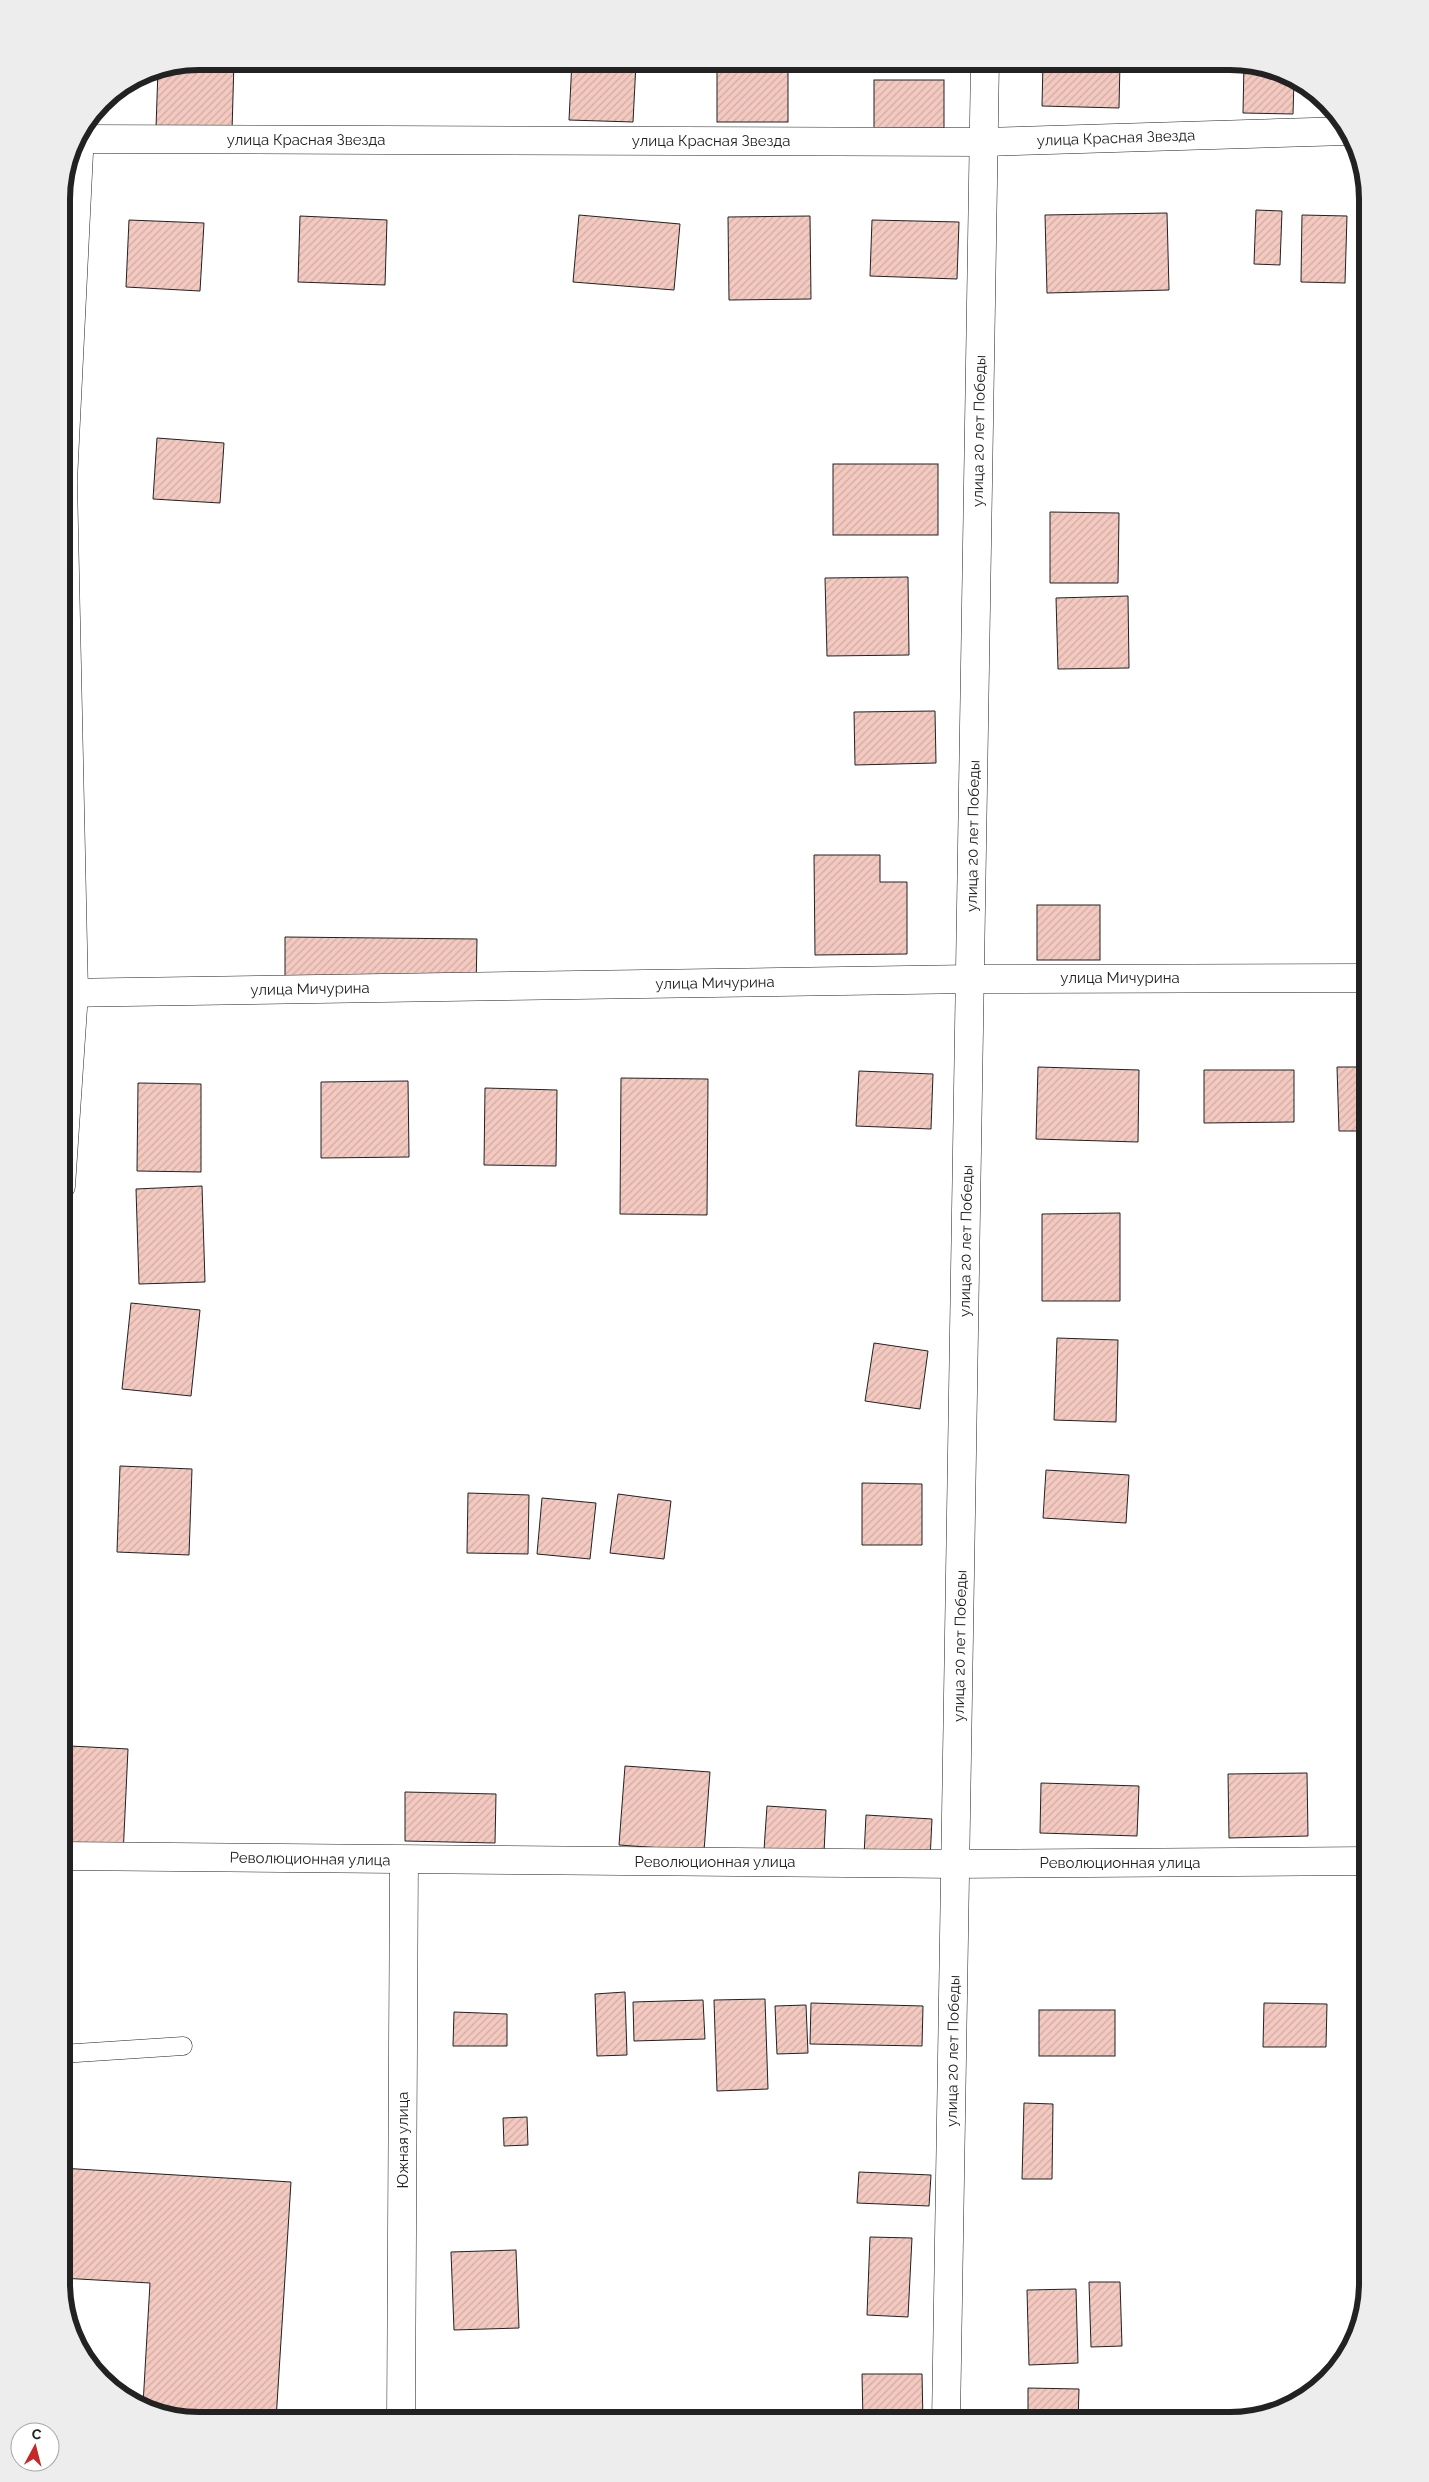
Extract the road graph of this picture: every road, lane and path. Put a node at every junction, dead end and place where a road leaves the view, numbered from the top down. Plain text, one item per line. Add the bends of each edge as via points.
1 (985, 70) edge
2 (1340, 131) edge
3 (86, 137) edge
4 (984, 142) junction
5 (77, 157) edge
6 (70, 320) edge
7 (1359, 978) edge
8 (971, 979) junction
9 (70, 993) edge
10 (70, 1856) edge
11 (404, 1860) junction
12 (1359, 1862) edge
13 (956, 1864) junction
14 (183, 2046) dead end
15 (70, 2053) edge
16 (401, 2412) edge
17 (946, 2412) edge

1 - 4 street, улица 20 лет Победы
2 - 4 street, улица Красная Звезда
3 - 4 street, улица Красная Звезда
4 - 8 street, улица 20 лет Победы
5 - 6 street
7 - 8 street, улица Мичурина
8 - 9 street, улица Мичурина
8 - 13 street, улица 20 лет Победы
10 - 11 street, Революционная улица
11 - 13 street, Революционная улица
11 - 16 street, Южная улица
12 - 13 street, Революционная улица
13 - 17 street, улица 20 лет Победы
14 - 15 lane

